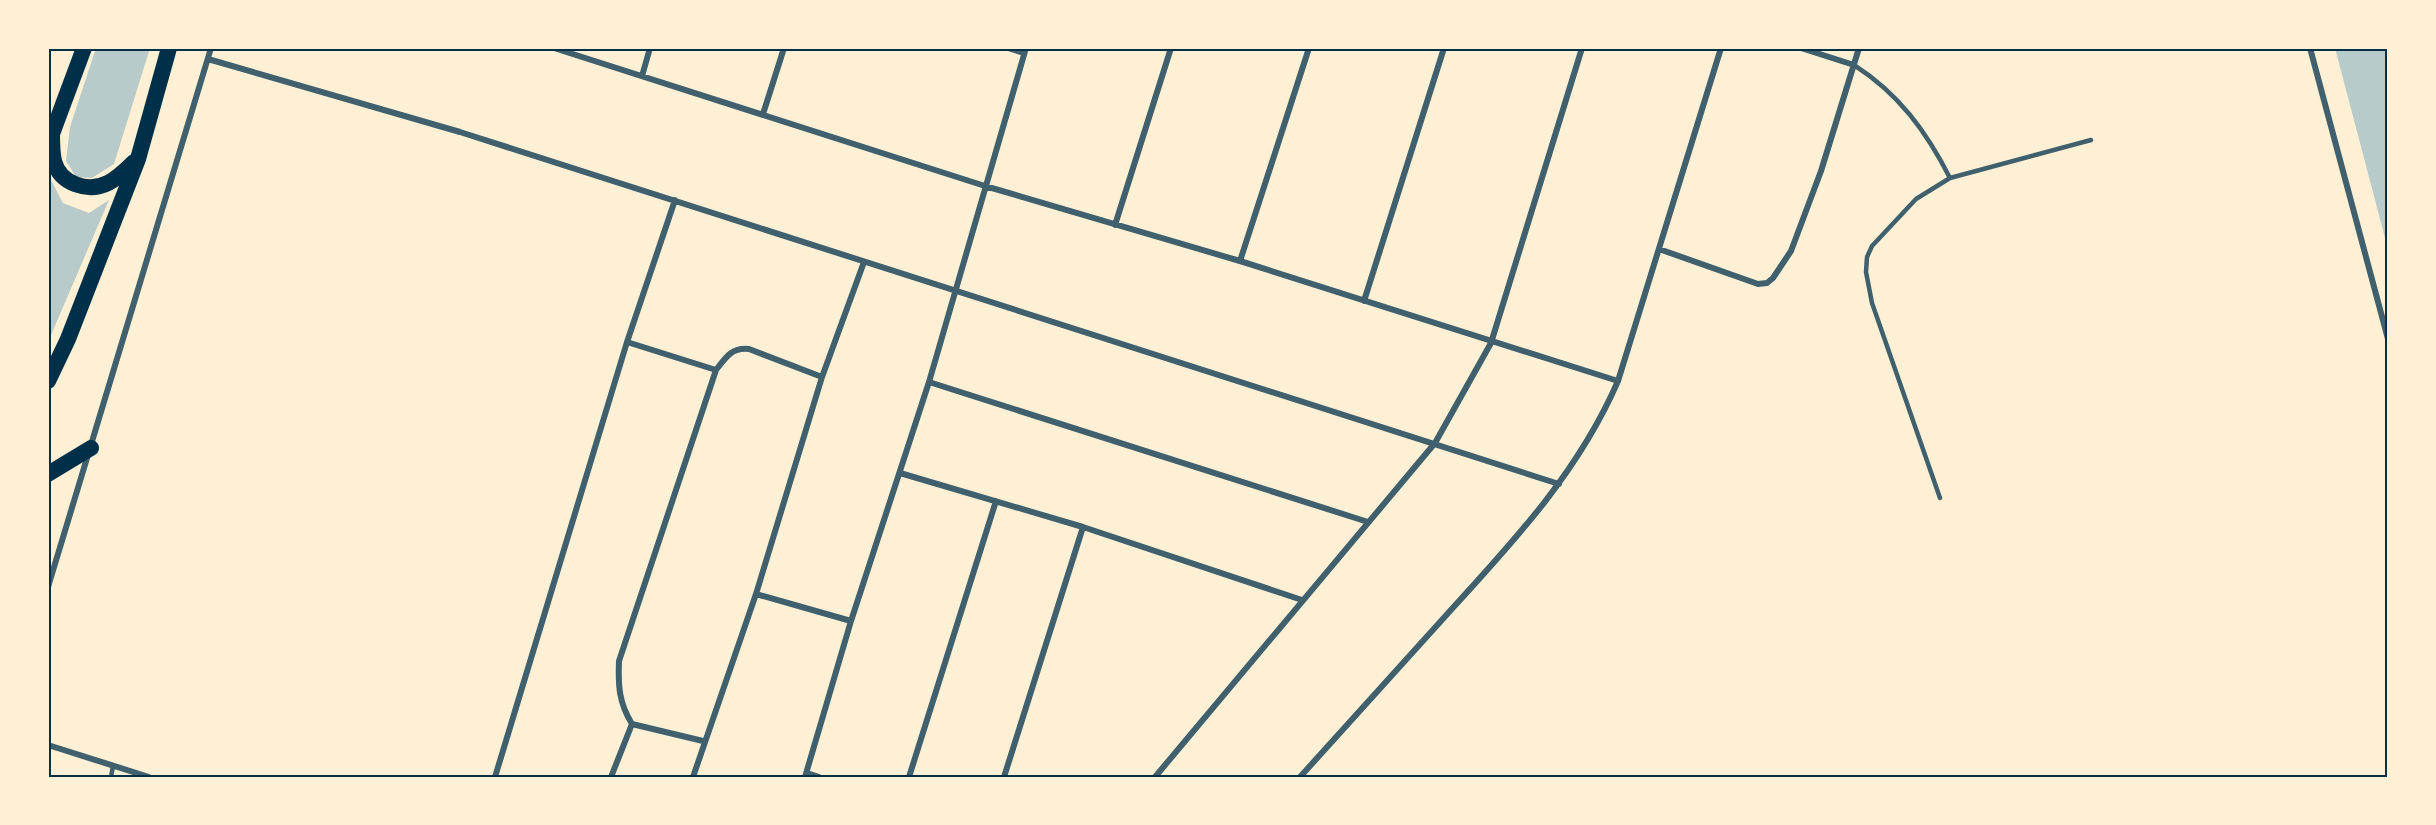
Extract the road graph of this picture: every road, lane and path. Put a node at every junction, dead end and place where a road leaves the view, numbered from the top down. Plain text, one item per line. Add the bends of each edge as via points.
1 (84, 48) edge
2 (169, 48) edge
3 (211, 48) edge
4 (554, 48) edge
5 (651, 48) edge
6 (784, 48) edge
7 (1008, 48) edge
8 (1171, 48) edge
9 (1309, 48) edge
10 (1444, 48) edge
11 (1582, 48) edge
12 (1721, 48) edge
13 (1801, 48) edge
14 (1859, 48) edge
15 (2310, 48) edge
16 (1025, 50) edge
17 (208, 59) junction
18 (1854, 65) junction
19 (642, 76) junction
20 (763, 114) junction
21 (50, 139) edge
22 (2091, 140) dead end
23 (138, 159) junction
24 (1950, 178) junction
25 (985, 186) junction
26 (675, 200) junction
27 (1115, 225) junction
28 (1659, 249) junction
29 (1240, 261) junction
30 (864, 262) junction
31 (956, 290) junction
32 (1364, 301) junction
33 (2388, 339) edge
34 (627, 342) junction
35 (1491, 343) junction
36 (716, 370) junction
37 (822, 377) junction
38 (48, 381) edge
39 (1618, 381) junction
40 (929, 382) junction
41 (1435, 443) junction
42 (92, 448) junction
43 (900, 473) junction
44 (48, 474) edge
45 (1559, 484) junction
46 (1940, 498) dead end
47 (996, 501) junction
48 (1368, 522) junction
49 (1083, 528) junction
50 (48, 587) edge
51 (756, 594) junction
52 (1302, 600) junction
53 (851, 621) junction
54 (632, 724) junction
55 (703, 741) junction
56 (48, 745) edge
57 (114, 766) junction
58 (806, 775) edge
59 (497, 776) edge
60 (111, 777) edge
61 (149, 777) edge
62 (610, 777) edge
63 (693, 777) edge
64 (819, 777) edge
65 (909, 777) edge
66 (1004, 777) edge
67 (1155, 777) edge
68 (1300, 777) edge

1 - 21 highway
2 - 23 highway
3 - 17 street
4 - 19 street
5 - 19 street
6 - 20 street
7 - 16 street
8 - 27 street
9 - 29 street
10 - 32 street
11 - 35 street
12 - 28 street
13 - 18 street
14 - 18 street
15 - 33 street
16 - 25 street
17 - 26 street
17 - 42 street
18 - 24 lane via 1880,81 1929,137
18 - 28 street via 1791,251 1767,282 1750,281
19 - 20 street
20 - 25 street
21 - 23 highway via 59,171 71,183 83,187 107,184
22 - 24 lane
23 - 38 highway
24 - 46 lane via 1916,199 1872,246 1866,272 1872,303
25 - 27 street
25 - 31 street
26 - 30 street
26 - 34 street
27 - 29 street
28 - 39 street
29 - 32 street
30 - 31 street
30 - 37 street
31 - 40 street
31 - 41 street
32 - 35 street
34 - 36 street
34 - 59 street
35 - 39 street
35 - 41 street
36 - 37 street via 730,352 739,348
36 - 54 street via 619,661 622,708
37 - 51 street
39 - 45 street via 1603,417
40 - 43 street
40 - 48 street
41 - 45 street
41 - 48 street
42 - 44 highway
42 - 50 street
43 - 47 street
43 - 53 street
45 - 68 street via 1527,526
47 - 49 street
47 - 65 street
48 - 52 street
49 - 52 street
49 - 66 street
51 - 53 street
51 - 55 street
52 - 67 street
53 - 58 street
54 - 55 street
54 - 62 street
55 - 63 street
56 - 57 street
57 - 60 lane
57 - 61 street
58 - 64 street

